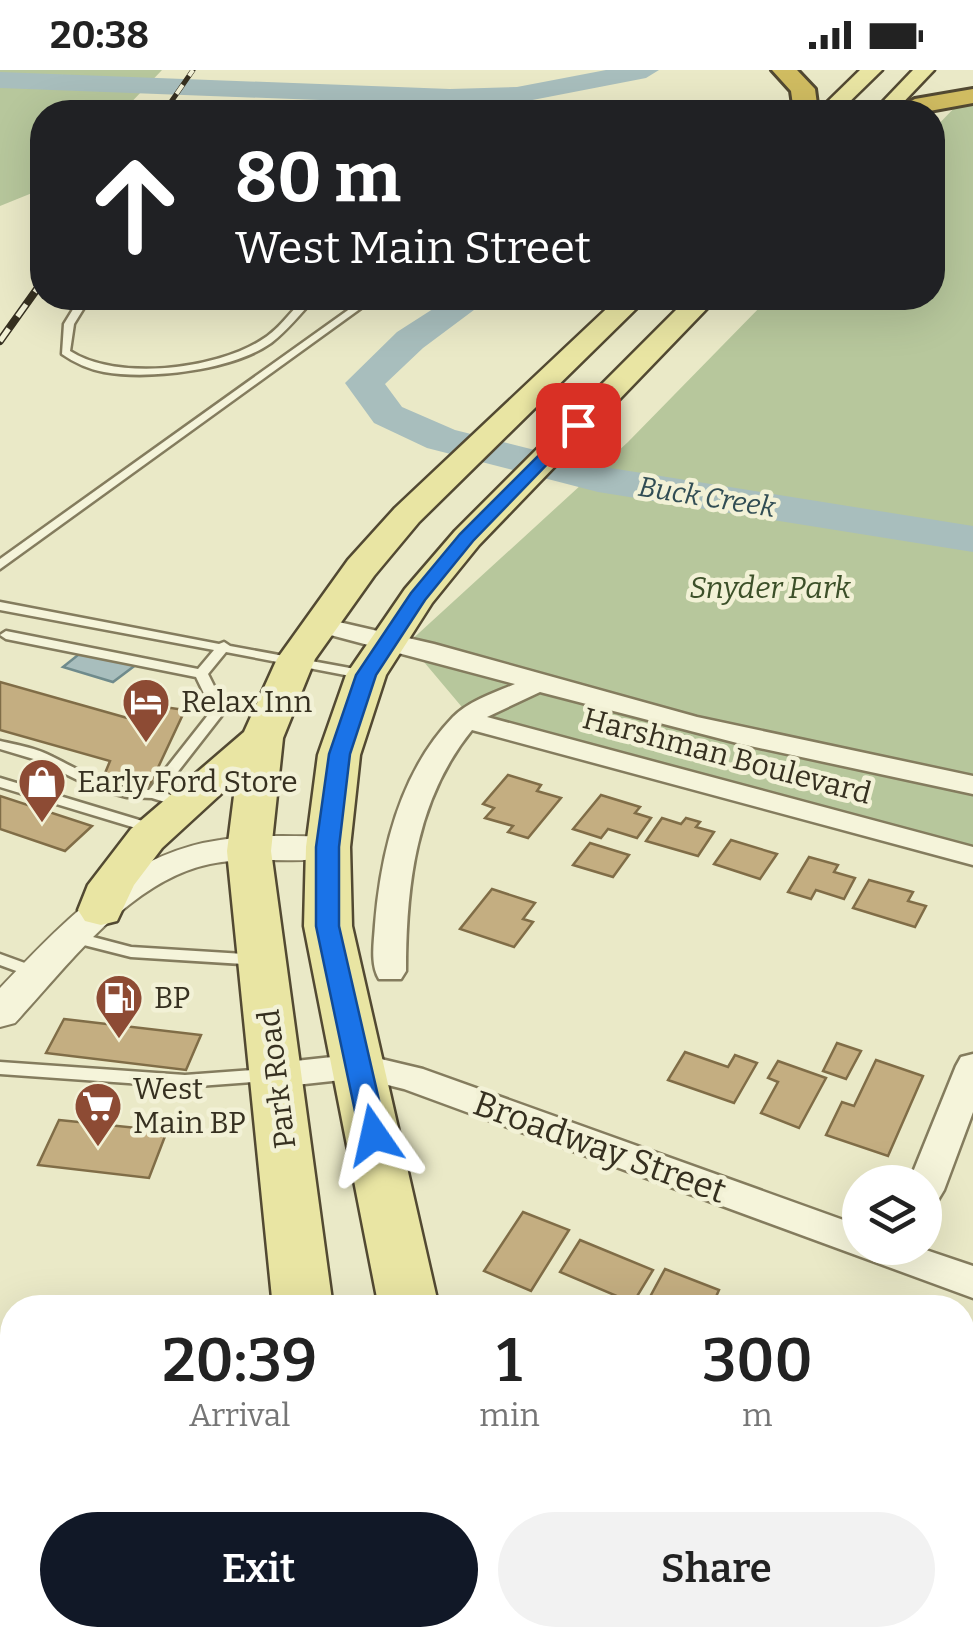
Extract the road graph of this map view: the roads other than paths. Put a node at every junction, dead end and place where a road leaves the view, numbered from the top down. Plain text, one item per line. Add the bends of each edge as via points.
1 (784, 70) edge
2 (872, 70) edge
3 (924, 70) edge
4 (973, 96) edge
5 (804, 100) edge
6 (840, 100) edge
7 (895, 100) edge
8 (945, 101) edge
9 (77, 310) edge
10 (297, 310) edge
11 (353, 310) edge
12 (621, 310) edge
13 (691, 310) edge
14 (0, 566) edge
15 (0, 606) edge
16 (316, 624) junction
17 (6, 635) dead end
18 (390, 637) junction
19 (224, 646) junction
20 (296, 659) junction
21 (201, 674) junction
22 (366, 675) junction
23 (538, 683) junction
24 (465, 720) junction
25 (262, 738) junction
26 (0, 745) edge
27 (0, 782) edge
28 (973, 785) edge
29 (165, 809) junction
30 (328, 847) junction
31 (249, 850) junction
32 (973, 856) edge
33 (87, 923) junction
34 (0, 959) edge
35 (262, 960) junction
36 (390, 972) dead end
37 (39, 974) junction
38 (0, 1013) edge
39 (360, 1066) junction
40 (973, 1066) edge
41 (0, 1068) edge
42 (277, 1075) junction
43 (935, 1165) edge
44 (842, 1234) edge
45 (931, 1265) edge
46 (973, 1282) edge
47 (302, 1295) edge
48 (406, 1295) edge

1 - 5 highway via 803,89
2 - 6 main road
3 - 7 main road
4 - 8 highway
9 - 10 lane via 65,352 84,366 140,372 255,348
11 - 14 lane
12 - 16 main road via 407,515
13 - 18 main road via 466,538
15 - 19 lane
16 - 18 street
16 - 20 main road
17 - 21 lane
18 - 22 main road
18 - 23 street
19 - 20 lane
19 - 21 lane
20 - 22 lane
20 - 25 main road
21 - 29 lane via 219,710
22 - 30 main road via 340,754
23 - 24 street
23 - 28 street via 735,736
24 - 32 street, Harshman Boulevard
24 - 36 street via 425,782 405,837 394,886
25 - 29 main road
25 - 31 main road, Park Road
26 - 29 lane
27 - 29 lane
29 - 33 main road
30 - 31 street
30 - 39 main road via 328,926
31 - 33 street via 192,857 155,874
31 - 35 main road, Park Road
33 - 35 lane via 131,952
33 - 37 street
34 - 37 lane
35 - 42 main road, Park Road
37 - 38 street
39 - 42 street, Broadway Street
39 - 44 street, Broadway Street via 411,1078
39 - 48 main road
40 - 43 street
41 - 42 lane via 185,1081
42 - 47 main road, Park Road
45 - 46 street

